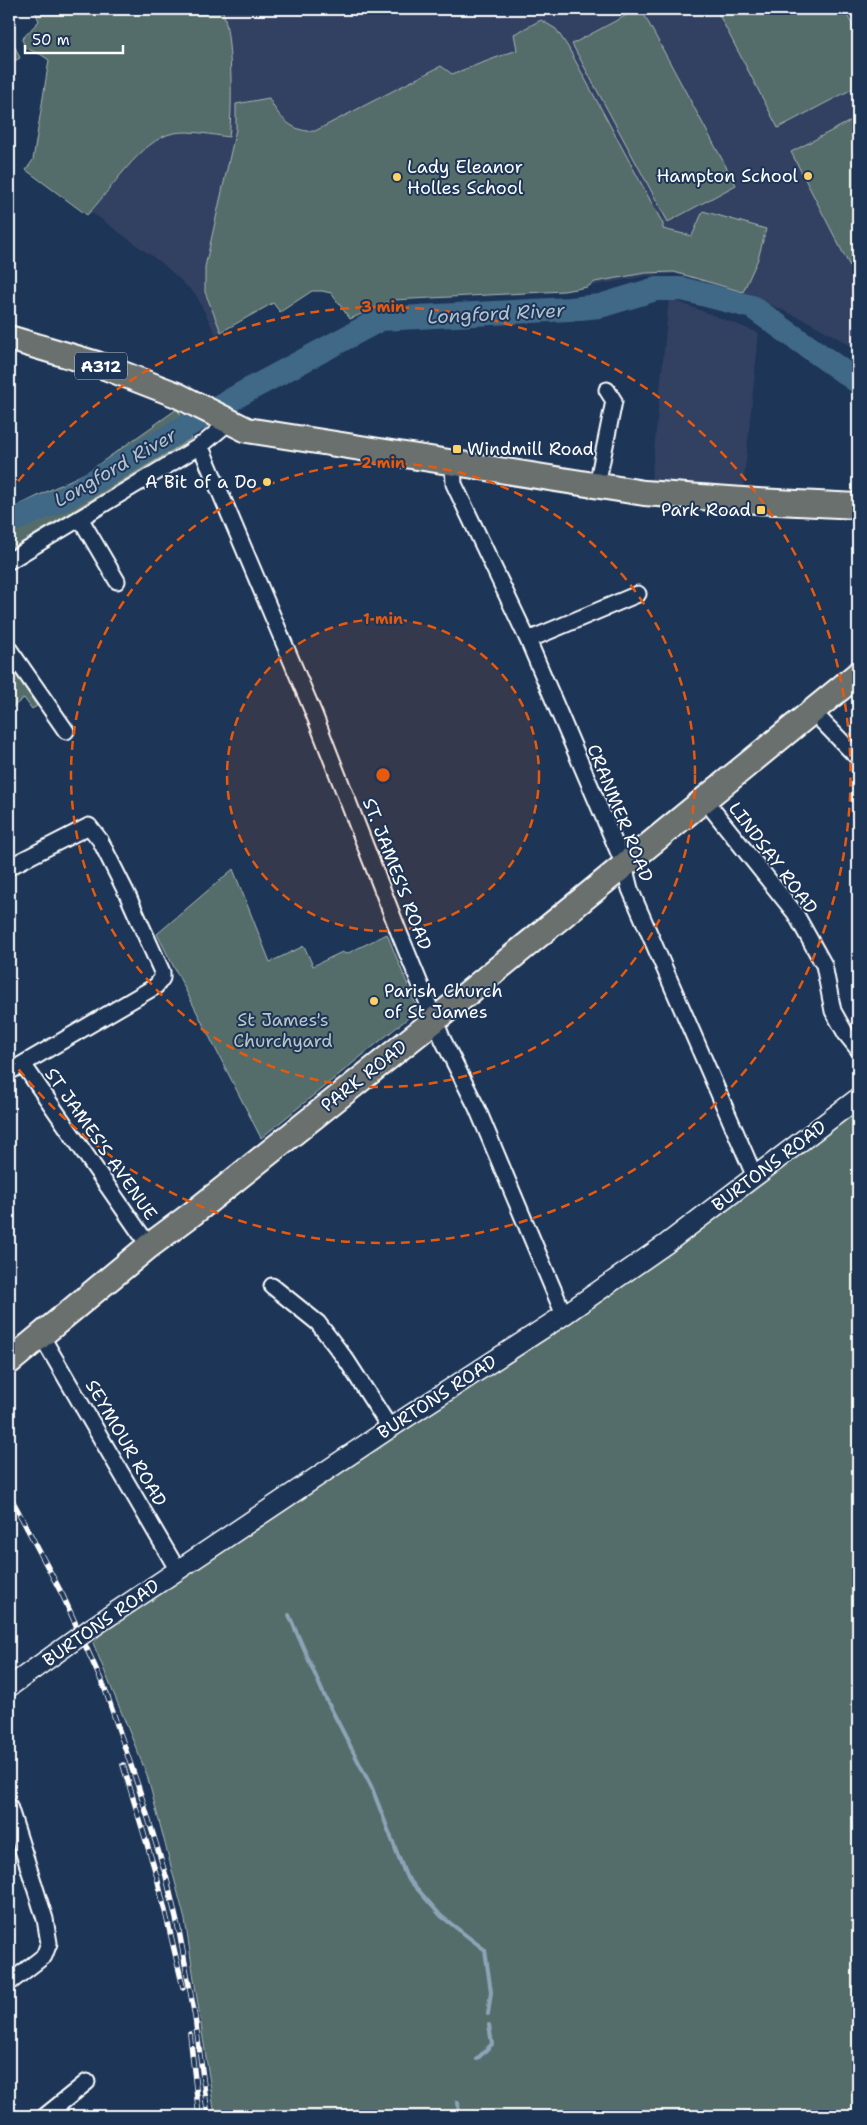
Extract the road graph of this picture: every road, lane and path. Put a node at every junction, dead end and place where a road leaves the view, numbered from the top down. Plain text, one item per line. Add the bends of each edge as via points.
1 (9, 338) edge
2 (607, 390) dead end
3 (225, 420) junction
4 (200, 445) junction
5 (453, 463) junction
6 (597, 485) junction
7 (858, 506) edge
8 (80, 518) junction
9 (9, 561) edge
10 (117, 581) dead end
11 (638, 594) dead end
12 (528, 640) junction
13 (9, 649) edge
14 (858, 674) edge
15 (813, 712) junction
16 (66, 731) dead end
17 (858, 758) edge
18 (704, 799) junction
19 (624, 865) junction
20 (9, 867) edge
21 (435, 1020) junction
22 (858, 1049) edge
23 (23, 1064) junction
24 (9, 1072) edge
25 (858, 1098) edge
26 (755, 1178) junction
27 (149, 1246) junction
28 (272, 1286) dead end
29 (564, 1315) junction
30 (41, 1335) junction
31 (9, 1362) edge
32 (390, 1428) junction
33 (177, 1569) junction
34 (9, 1687) edge
35 (9, 1806) edge
36 (9, 1982) edge
37 (87, 2082) dead end
38 (45, 2116) edge

1 - 3 main road, A312 via 97,364 191,402
2 - 6 street via 614,401
3 - 4 street via 222,430
3 - 5 main road, A312 via 247,430
4 - 8 street
4 - 21 street, ST. JAMES'S ROAD via 314,714
5 - 6 main road, A312
5 - 12 street, CRANMER ROAD via 454,484
6 - 7 main road, A312 via 681,496
8 - 9 street
8 - 10 street
11 - 12 street
12 - 19 street, CRANMER ROAD
13 - 16 street
14 - 15 main road, PARK ROAD
15 - 17 street
15 - 18 main road, PARK ROAD
18 - 19 main road, PARK ROAD
18 - 22 street, LINDSAY ROAD via 795,913 824,965 833,1011
19 - 21 main road, PARK ROAD
19 - 26 street, CRANMER ROAD via 630,889
20 - 23 street, ST JAMES'S AVENUE via 89,826 100,840 128,896 162,972 156,986
21 - 27 main road, PARK ROAD
21 - 29 street, ST. JAMES'S ROAD via 477,1108
23 - 24 street, ST JAMES'S AVENUE
23 - 27 street, ST JAMES'S AVENUE
25 - 26 street, BURTONS ROAD
26 - 29 street, BURTONS ROAD
27 - 30 main road, PARK ROAD
28 - 32 street via 318,1323
29 - 32 street, BURTONS ROAD
30 - 31 main road, PARK ROAD
30 - 33 street, SEYMOUR ROAD
32 - 33 street, BURTONS ROAD
33 - 34 street, BURTONS ROAD, bridge
35 - 36 street via 45,1919 49,1943 44,1956
37 - 38 street

